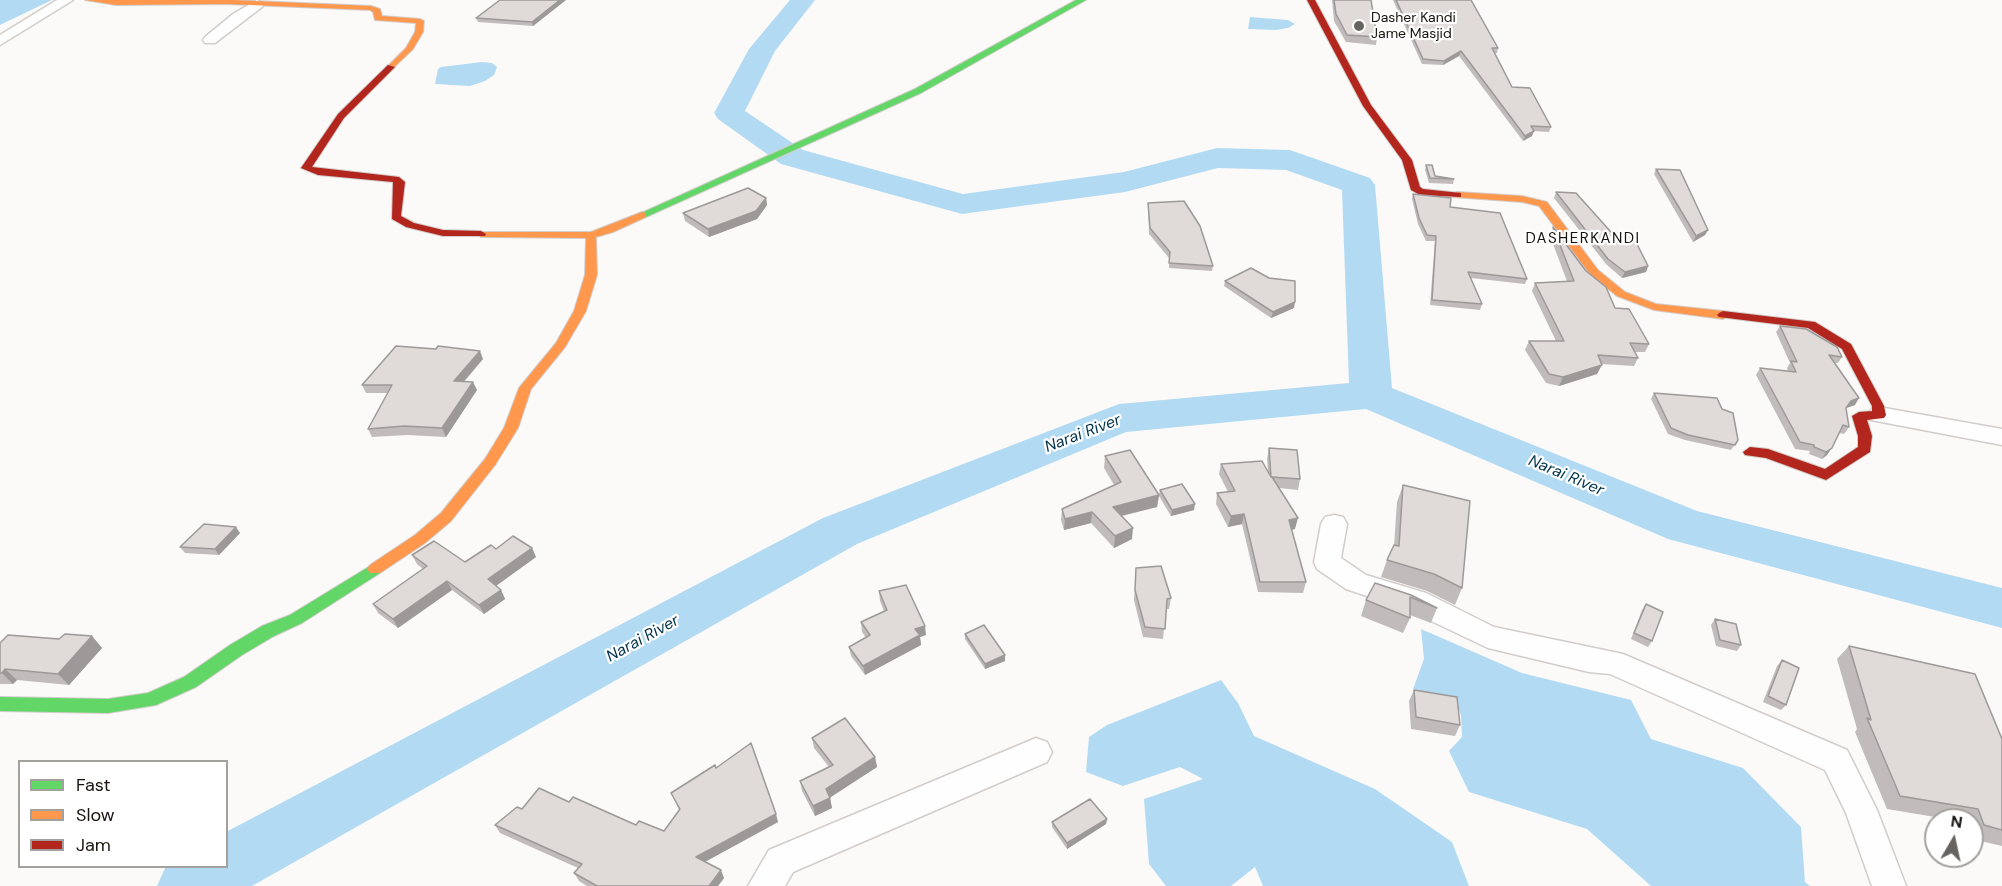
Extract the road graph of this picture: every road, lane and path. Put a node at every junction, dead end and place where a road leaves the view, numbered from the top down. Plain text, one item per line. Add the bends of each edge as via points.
1 (66, 0) edge
2 (89, 0) edge
3 (1082, 0) edge
4 (1311, 0) edge
5 (257, 4) junction
6 (210, 40) dead end
7 (0, 41) edge
8 (591, 235) junction
9 (1879, 415) junction
10 (2002, 437) edge
11 (1750, 452) dead end
12 (1334, 524) dead end
13 (0, 704) edge
14 (1036, 752) dead end
15 (765, 886) edge
16 (1889, 886) edge

1 - 7 street
2 - 5 street
3 - 8 street via 918,91
4 - 9 street via 1367,106 1407,160 1414,188 1420,192 1543,204 1594,272 1622,294 1654,306 1811,325 1847,346
5 - 6 street
5 - 8 street via 371,8 377,11 378,18 421,22 409,49 341,116 306,168 396,179 400,182 396,217 410,225 443,233
8 - 13 street via 591,275 561,344 525,388 512,428 490,462 446,517 420,539 296,619 236,650 190,682 150,700 108,706
9 - 10 street
9 - 11 street via 1859,417 1865,449 1826,475 1768,454
12 - 16 street via 1327,562 1356,582 1416,601 1488,637 1612,662 1836,760 1861,810
14 - 15 street via 781,861

